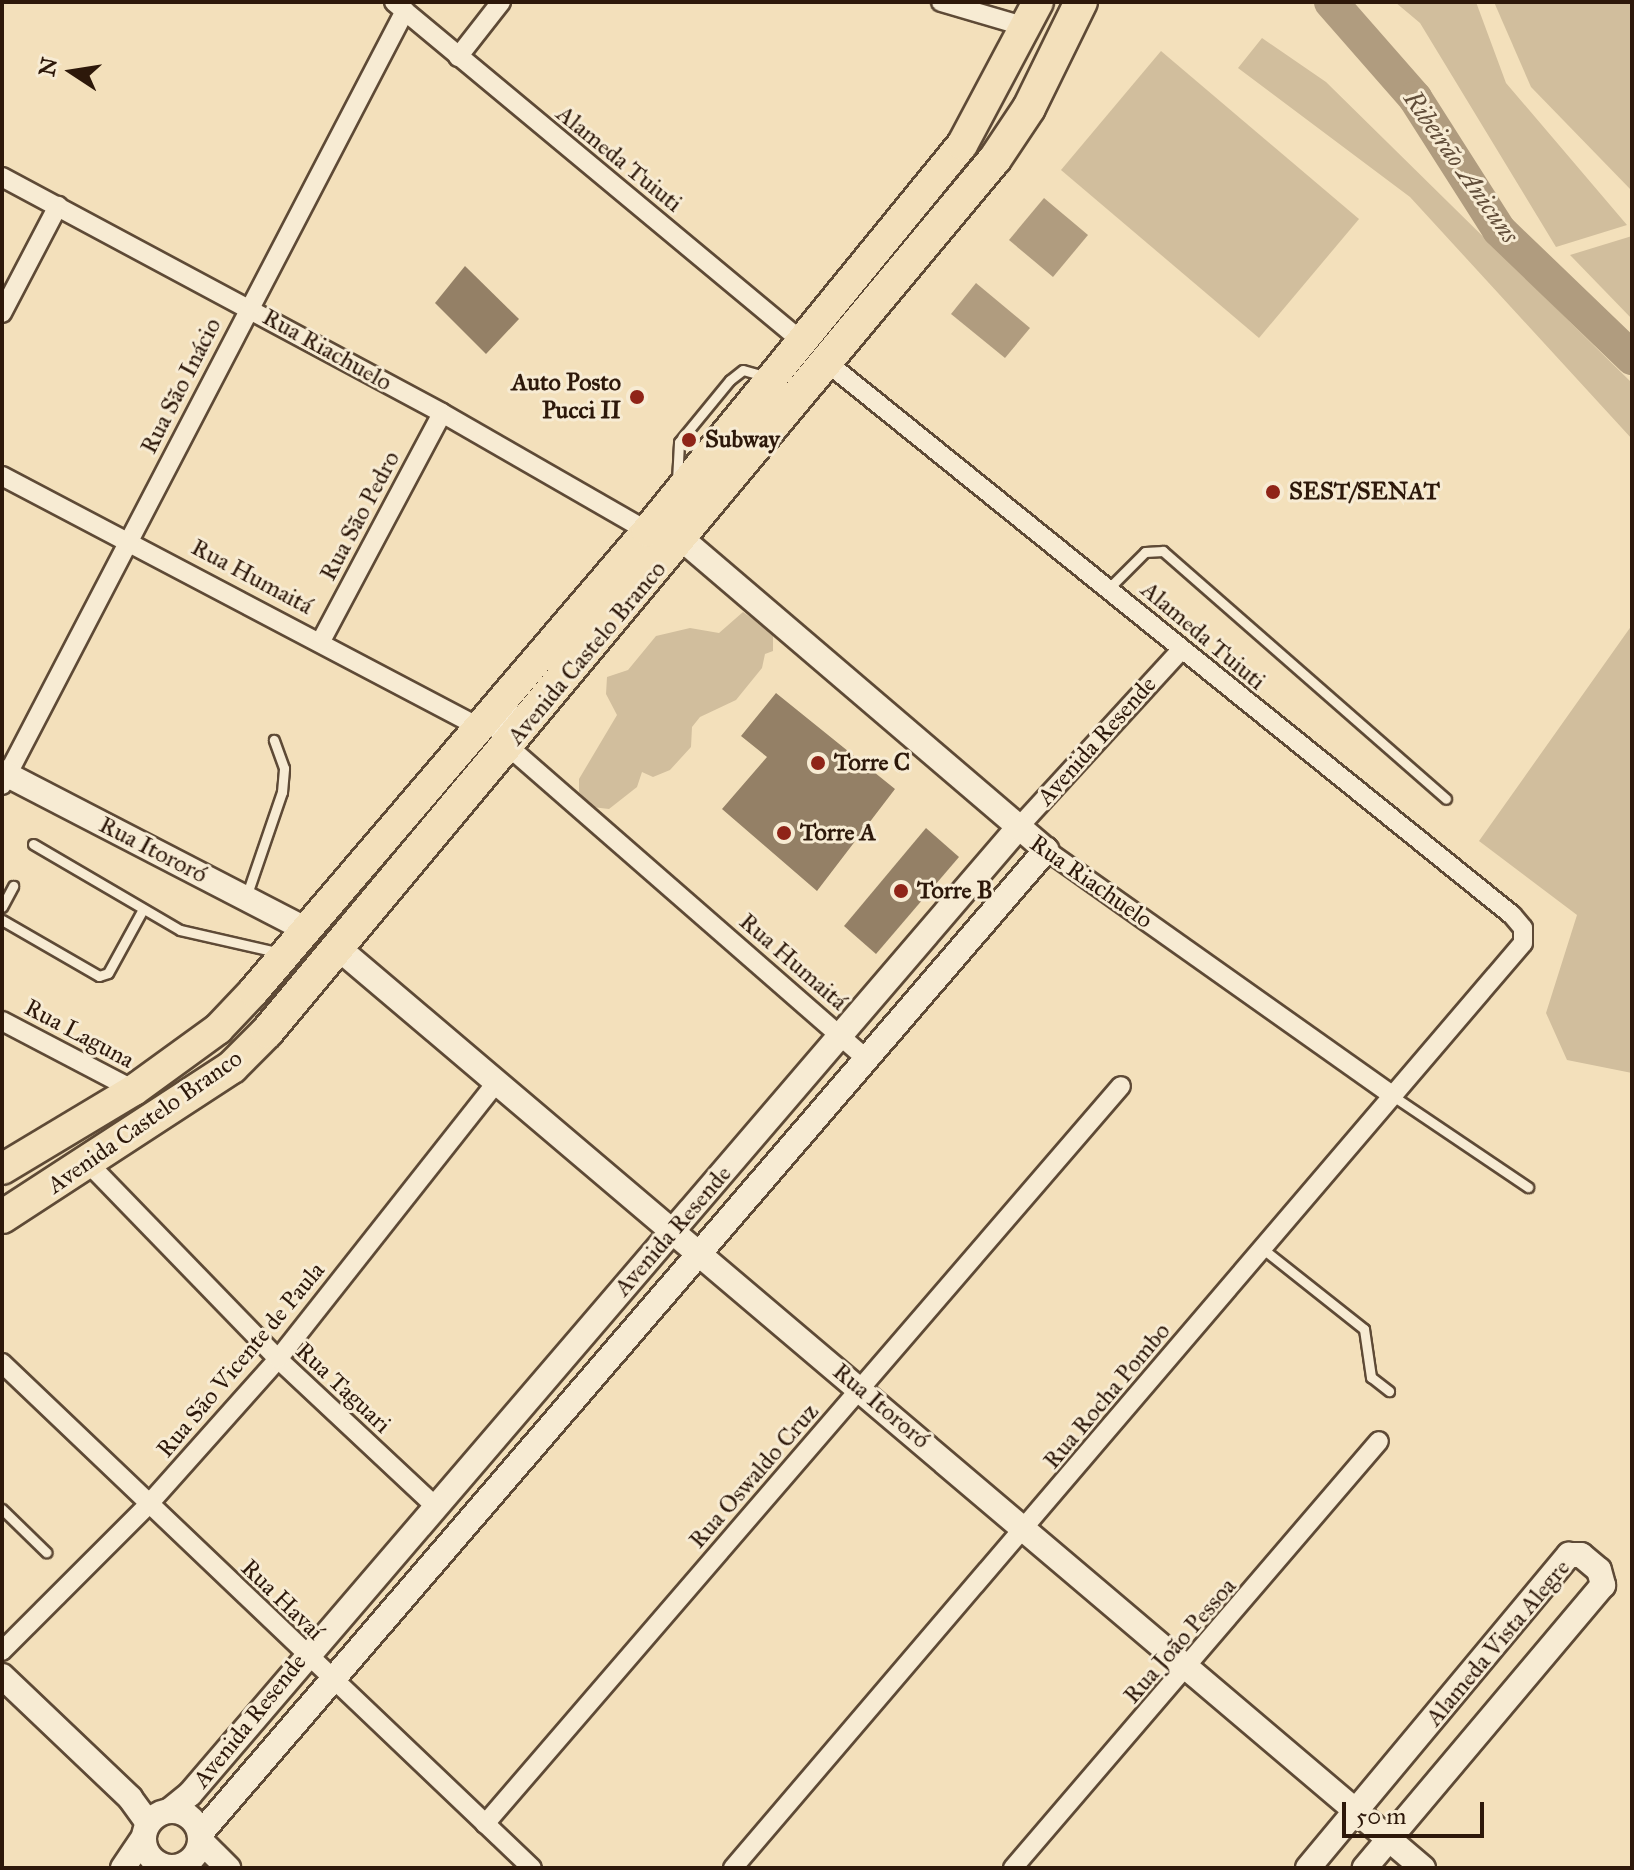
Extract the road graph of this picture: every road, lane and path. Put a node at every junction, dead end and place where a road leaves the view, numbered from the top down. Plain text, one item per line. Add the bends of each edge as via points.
1 (501, 2) edge
2 (941, 2) edge
3 (1081, 2) edge
4 (399, 6) edge
5 (1017, 25) edge
6 (458, 57) junction
7 (2, 177) edge
8 (58, 206) junction
9 (248, 307) junction
10 (2, 313) edge
11 (804, 343) junction
12 (829, 364) junction
13 (442, 413) junction
14 (2, 476) edge
15 (647, 531) junction
16 (130, 540) junction
17 (683, 540) junction
18 (1110, 587) junction
19 (321, 641) junction
20 (1179, 652) junction
21 (522, 675) junction
22 (477, 726) junction
23 (274, 740) dead end
24 (508, 745) junction
25 (4, 777) edge
26 (1446, 799) dead end
27 (1017, 829) junction
28 (33, 844) dead end
29 (1046, 850) junction
30 (13, 886) dead end
31 (246, 897) junction
32 (2, 907) edge
33 (143, 909) junction
34 (2, 920) edge
35 (305, 929) junction
36 (337, 947) junction
37 (284, 954) junction
38 (1518, 956) joint
39 (2, 1021) edge
40 (841, 1036) junction
41 (865, 1058) junction
42 (497, 1082) junction
43 (1121, 1086) dead end
44 (134, 1090) junction
45 (1393, 1096) junction
46 (90, 1165) junction
47 (2, 1169) edge
48 (1528, 1187) dead end
49 (2, 1217) edge
50 (673, 1232) junction
51 (1263, 1249) junction
52 (697, 1251) junction
53 (278, 1359) junction
54 (2, 1363) edge
55 (860, 1389) junction
56 (1389, 1391) dead end
57 (1379, 1441) dead end
58 (433, 1504) junction
59 (148, 1505) junction
60 (2, 1509) edge
61 (1026, 1529) junction
62 (46, 1552) dead end
63 (368, 1580) junction
64 (393, 1604) junction
65 (2, 1651) edge
66 (304, 1655) junction
67 (1190, 1668) junction
68 (2, 1676) edge
69 (329, 1678) junction
70 (1357, 1810) junction
71 (155, 1821) junction
72 (485, 1824) junction
73 (200, 1837) junction
74 (1389, 1839) junction
75 (174, 1867) edge
76 (123, 1868) edge
77 (228, 1868) edge
78 (532, 1868) edge
79 (733, 1868) edge
80 (1013, 1868) edge
81 (1308, 1868) edge
82 (1365, 1868) edge
83 (1423, 1868) edge

1 - 6 street
2 - 5 street
3 - 12 highway, Avenida Castelo Branco via 1029,108 995,159
4 - 6 street, Alameda Tuiuti
4 - 9 street, Rua São Inácio
5 - 11 main road, Avenida Castelo Branco via 962,145
6 - 11 street, Alameda Tuiuti
7 - 8 street, Rua Riachuelo
8 - 9 street, Rua Riachuelo
8 - 10 street
9 - 13 street, Rua Riachuelo
9 - 16 street, Rua São Inácio
11 - 15 main road, Avenida Castelo Branco
12 - 17 highway, Avenida Castelo Branco
12 - 18 street, Alameda Tuiuti
13 - 15 street, Rua Riachuelo
13 - 19 street, Rua São Pedro
14 - 16 street, Rua Humaitá
15 - 21 main road, Avenida Castelo Branco
16 - 19 street, Rua Humaitá
16 - 25 street, Rua São Inácio
17 - 24 highway, Avenida Castelo Branco
17 - 27 street, Rua Riachuelo
18 - 20 street, Alameda Tuiuti
18 - 26 lane via 1145,552 1163,551
19 - 22 street, Rua Humaitá
20 - 27 street, Avenida Resende
20 - 38 street, Alameda Tuiuti via 1512,915 1523,928
21 - 22 main road, Avenida Castelo Branco
21 - 24 street via 499,729
22 - 35 main road, Avenida Castelo Branco
23 - 31 lane via 284,768 282,792
24 - 36 highway, Avenida Castelo Branco
24 - 40 street, Rua Humaitá
25 - 31 street, Rua Itororó
27 - 29 street, Rua Riachuelo
27 - 40 street, Avenida Resende
28 - 33 lane
29 - 41 street, Avenida Resende
29 - 45 street, Rua Riachuelo
30 - 32 lane
31 - 35 street, Rua Itororó
33 - 34 lane via 108,973 99,976
33 - 37 lane via 220,944
35 - 37 main road, Avenida Castelo Branco
36 - 42 street, Rua Itororó
36 - 46 highway, Avenida Castelo Branco via 232,1067
37 - 44 main road, Avenida Castelo Branco via 218,1029
38 - 45 street, Rua Rocha Pombo
39 - 44 street, Rua Laguna
40 - 41 street, Rua Humaitá
40 - 50 street, Avenida Resende
41 - 52 street, Avenida Resende
42 - 50 street, Rua Itororó
42 - 53 street, Rua São Vicente de Paula
43 - 55 street, Rua Oswaldo Cruz
44 - 47 main road, Avenida Castelo Branco
45 - 48 lane, Rua Riachuelo
45 - 51 street, Rua Rocha Pombo
46 - 49 highway, Avenida Castelo Branco
46 - 53 street, Rua Taguari
50 - 52 street, Rua Itororó
50 - 58 street, Avenida Resende
51 - 56 lane via 1364,1329 1371,1377
51 - 61 street, Rua Rocha Pombo
52 - 55 street, Rua Itororó
52 - 64 street, Avenida Resende
53 - 58 street, Rua Taguari
53 - 59 street, Rua São Vicente de Paula
54 - 59 street, Rua Havaí
55 - 61 street, Rua Itororó
55 - 72 street, Rua Oswaldo Cruz
57 - 67 street, Rua João Pessoa
58 - 63 street, Avenida Resende
59 - 65 street, Rua São Vicente de Paula
59 - 66 street, Rua Havaí
60 - 62 lane
61 - 67 street, Rua Itororó
61 - 79 street, Rua Rocha Pombo
63 - 64 street
63 - 66 street, Avenida Resende
64 - 69 street, Avenida Resende
66 - 69 street, Rua Havaí
66 - 71 street, Avenida Resende via 190,1794
67 - 70 street, Rua Itororó
67 - 80 street, Rua João Pessoa
68 - 71 street
69 - 72 street, Rua Havaí
69 - 73 street, Avenida Resende
70 - 74 street, Rua Itororó
70 - 74 street, Alameda Vista Alegre via 1569,1555 1599,1570 1603,1585
70 - 81 street, Alameda Vista Alegre
71 - 73 street via 194,1821
71 - 75 street via 147,1851
71 - 76 street, Avenida Resende
72 - 78 street, Rua Havaí
73 - 75 street via 190,1861
73 - 77 street
74 - 82 street, Alameda Vista Alegre
74 - 83 street, Rua Itororó

